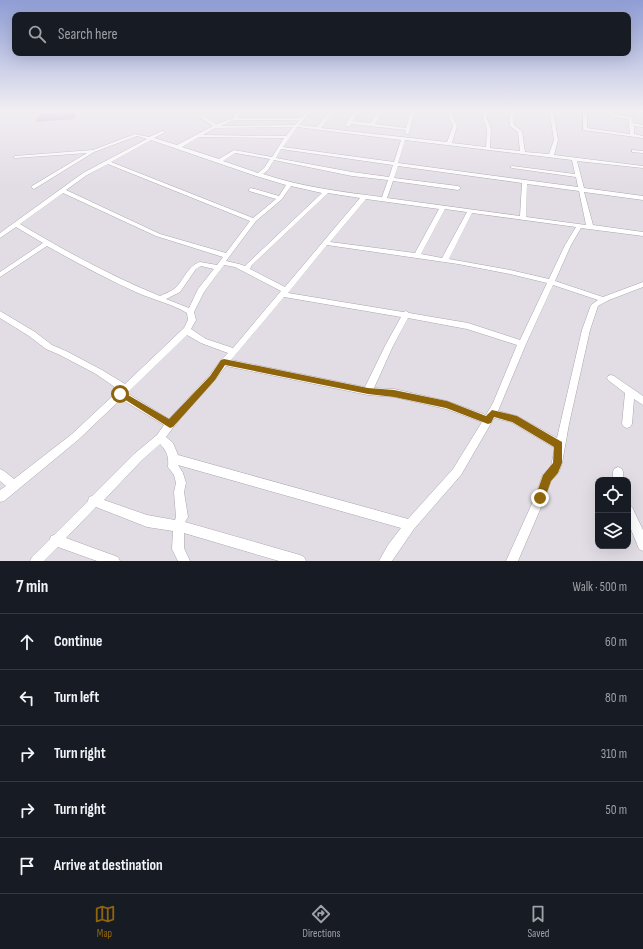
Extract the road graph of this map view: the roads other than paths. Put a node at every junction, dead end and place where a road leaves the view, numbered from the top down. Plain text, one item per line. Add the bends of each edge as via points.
1 (134, 136) edge
2 (142, 136) edge
3 (154, 136) edge
4 (199, 136) edge
5 (215, 136) edge
6 (380, 136) edge
7 (405, 136) edge
8 (452, 136) edge
9 (489, 136) edge
10 (521, 136) edge
11 (555, 136) edge
12 (287, 137) joint
13 (150, 138) junction
14 (404, 139) junction
15 (449, 144) junction
16 (178, 147) junction
17 (281, 148) junction
18 (488, 148) junction
19 (94, 151) junction
20 (634, 151) dead end
21 (643, 152) edge
22 (523, 153) junction
23 (551, 156) junction
24 (15, 157) dead end
25 (272, 159) junction
26 (574, 159) junction
27 (220, 161) junction
28 (108, 162) junction
29 (396, 162) junction
30 (512, 167) dead end
31 (643, 167) edge
32 (258, 175) junction
33 (578, 176) junction
34 (391, 179) junction
35 (524, 183) junction
36 (290, 185) junction
37 (34, 187) dead end
38 (458, 188) dead end
39 (251, 190) dead end
40 (64, 191) junction
41 (327, 191) junction
42 (582, 191) junction
43 (365, 196) junction
44 (280, 198) junction
45 (643, 198) edge
46 (384, 199) junction
47 (443, 207) junction
48 (470, 211) junction
49 (523, 218) junction
50 (254, 220) junction
51 (17, 224) junction
52 (579, 226) junction
53 (590, 227) junction
54 (643, 234) edge
55 (0, 236) edge
56 (47, 243) junction
57 (326, 243) junction
58 (417, 255) junction
59 (227, 256) junction
60 (445, 259) junction
61 (221, 265) junction
62 (246, 270) junction
63 (0, 275) edge
64 (551, 282) junction
65 (643, 284) edge
66 (284, 292) junction
67 (160, 299) junction
68 (603, 299) junction
69 (190, 312) junction
70 (0, 314) edge
71 (406, 314) junction
72 (187, 330) junction
73 (522, 344) junction
74 (234, 352) junction
75 (224, 362) junction
76 (612, 378) dead end
77 (368, 391) junction
78 (123, 392) junction
79 (630, 393) junction
80 (643, 401) edge
81 (490, 417) junction
82 (170, 424) junction
83 (628, 424) dead end
84 (160, 438) junction
85 (559, 445) junction
86 (174, 459) junction
87 (0, 474) edge
88 (13, 485) junction
89 (0, 497) edge
90 (93, 501) junction
91 (629, 513) edge
92 (410, 525) junction
93 (179, 526) junction
94 (55, 540) junction
95 (643, 545) edge
96 (36, 561) edge
97 (114, 561) edge
98 (184, 561) edge
99 (300, 561) edge
100 (385, 561) edge
101 (512, 561) edge

1 - 19 street
2 - 13 street
3 - 13 street
4 - 16 street
5 - 12 street
6 - 14 street
7 - 14 street
8 - 15 street
9 - 18 street
10 - 22 street
11 - 23 street
12 - 17 street
13 - 16 street
13 - 28 street
14 - 15 street
14 - 29 street
15 - 18 street
16 - 27 street
17 - 25 street
17 - 29 street
18 - 22 street
19 - 24 street
19 - 37 street
20 - 21 street
22 - 23 street
23 - 26 street
25 - 27 street via 234,151
25 - 32 street via 266,169
25 - 34 street
26 - 31 street
26 - 33 street
27 - 32 street
28 - 40 street via 85,174
28 - 50 street
29 - 34 street
29 - 35 street
30 - 33 street
32 - 36 street
33 - 42 street
34 - 38 street
34 - 46 street
35 - 42 street
35 - 49 street
36 - 41 street
36 - 44 street
39 - 44 street
40 - 51 street
40 - 59 street via 158,235
41 - 43 street
41 - 62 street
42 - 45 street
42 - 53 street
43 - 46 street
43 - 57 street
44 - 50 street
46 - 47 street
47 - 48 street
47 - 58 street
48 - 49 street
48 - 60 street
49 - 52 street
50 - 59 street
51 - 55 street
51 - 56 street
52 - 53 street
52 - 64 street
53 - 54 street
56 - 63 street
56 - 67 street
57 - 58 street
57 - 66 street
58 - 60 street
59 - 61 street
60 - 64 street
61 - 62 street via 237,265
61 - 67 street via 200,264 177,290
61 - 69 street via 201,291
62 - 66 street
64 - 68 street
64 - 73 street
65 - 68 street
66 - 71 street
66 - 74 street
67 - 69 street
68 - 85 street via 595,305 586,330
69 - 72 street via 192,320
70 - 78 street via 48,347 75,359
71 - 73 street via 468,326
71 - 77 street
72 - 74 street via 198,340
72 - 78 street
73 - 81 street
74 - 75 street
75 - 77 street
75 - 82 street
76 - 79 street
77 - 81 street via 394,393
78 - 82 street
78 - 88 street via 75,437
79 - 80 street
79 - 83 street
81 - 85 street via 514,419
81 - 92 street via 457,472
82 - 84 street
84 - 86 street via 169,446
84 - 90 street
85 - 101 street via 555,469 547,478
86 - 92 street
86 - 93 street via 174,467 181,483 179,492 182,517
87 - 88 street
88 - 89 street
90 - 93 street via 147,521
90 - 94 street
91 - 95 street
92 - 100 street
93 - 98 street via 178,549
93 - 99 street
94 - 96 street
94 - 97 street

